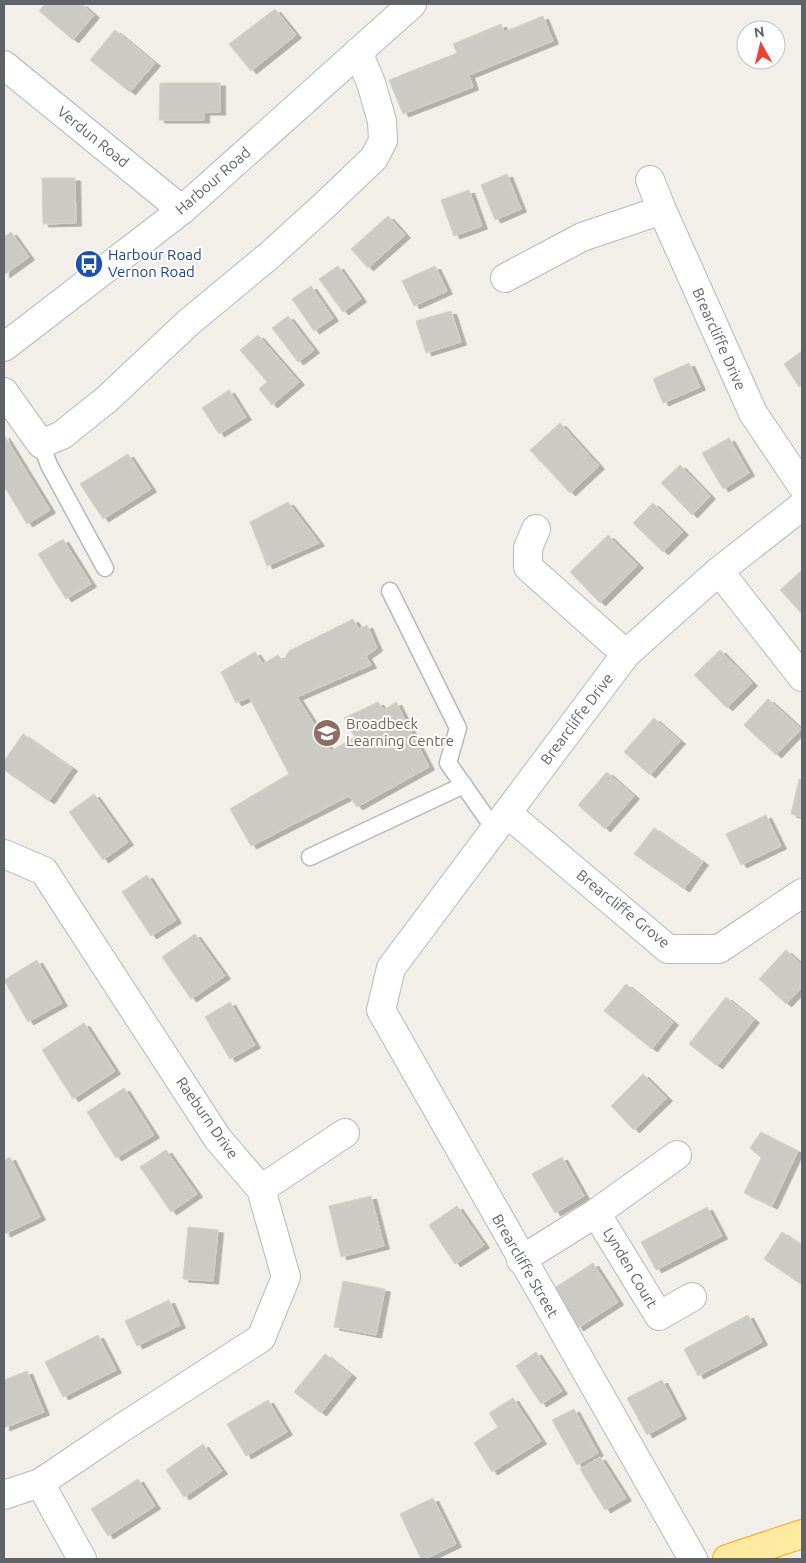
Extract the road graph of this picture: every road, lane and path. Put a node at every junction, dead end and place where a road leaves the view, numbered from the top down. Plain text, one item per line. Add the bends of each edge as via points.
1 (412, 4) edge
2 (358, 52) junction
3 (4, 65) edge
4 (650, 180) dead end
5 (182, 210) junction
6 (662, 210) junction
7 (504, 278) dead end
8 (4, 347) edge
9 (4, 392) edge
10 (41, 444) junction
11 (802, 486) edge
12 (802, 506) edge
13 (536, 529) dead end
14 (105, 568) dead end
15 (719, 571) junction
16 (390, 591) dead end
17 (626, 654) junction
18 (802, 677) edge
19 (464, 785) junction
20 (501, 821) junction
21 (4, 854) edge
22 (310, 858) dead end
23 (802, 893) edge
24 (391, 968) joint
25 (345, 1133) dead end
26 (677, 1155) dead end
27 (261, 1188) junction
28 (596, 1213) junction
29 (521, 1260) junction
30 (692, 1297) dead end
31 (40, 1483) junction
32 (4, 1495) edge
33 (802, 1534) edge
34 (82, 1559) edge
35 (693, 1559) edge
36 (727, 1559) edge

1 - 2 street, Harbour Road
2 - 5 street, Harbour Road
2 - 10 street via 382,122 383,141 374,158 320,210 189,322 107,398 62,435
3 - 5 street, Verdun Road
4 - 6 street, Brearcliffe Drive
5 - 8 street, Harbour Road
6 - 7 street via 582,237
6 - 11 street, Brearcliffe Drive via 753,413
9 - 10 street
10 - 14 lane via 49,465
12 - 15 street, Brearcliffe Drive
13 - 17 street via 528,548 528,567
15 - 17 street, Brearcliffe Drive
15 - 18 street
16 - 19 lane via 458,728 448,763
17 - 20 street, Brearcliffe Drive
19 - 20 lane
19 - 22 lane
20 - 23 street, Brearcliffe Grove via 668,949 719,949
20 - 24 street, Brearcliffe Drive
21 - 27 street, Raeburn Drive via 44,871 218,1139
24 - 29 street, Brearcliffe Street via 380,1010
25 - 27 street
26 - 28 street, Lynden Court
27 - 31 street, Raeburn Drive via 286,1277 260,1338
28 - 29 street, Lynden Court
28 - 30 street, Lynden Court via 659,1316
29 - 35 street, Brearcliffe Street
31 - 32 street, Raeburn Drive
31 - 34 street
33 - 36 highway

